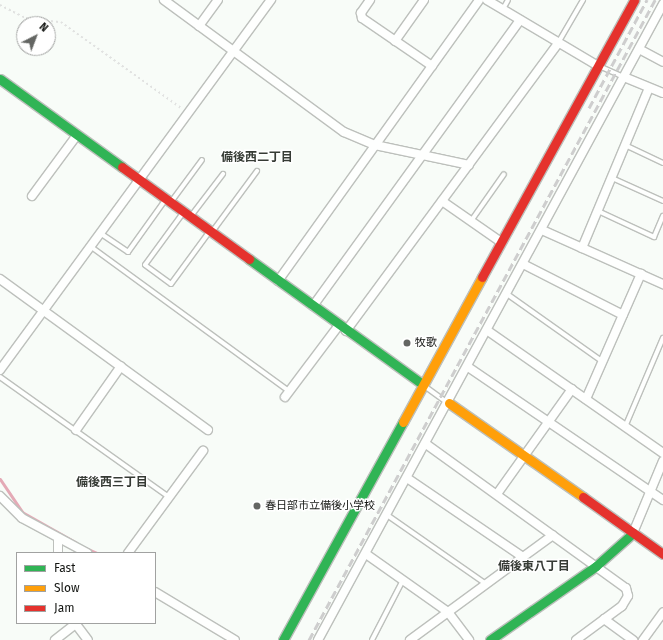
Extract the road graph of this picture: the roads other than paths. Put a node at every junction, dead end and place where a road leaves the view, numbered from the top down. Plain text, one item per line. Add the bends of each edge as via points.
1 (164, 0) edge
2 (218, 0) edge
3 (271, 0) edge
4 (370, 0) edge
5 (424, 0) edge
6 (479, 0) edge
7 (487, 0) edge
8 (508, 0) edge
9 (583, 0) edge
10 (634, 0) edge
11 (663, 4) edge
12 (502, 9) junction
13 (520, 20) junction
14 (199, 26) junction
15 (395, 41) junction
16 (558, 43) junction
17 (639, 49) junction
18 (234, 51) junction
19 (663, 62) edge
20 (432, 66) junction
21 (598, 66) junction
22 (624, 77) junction
23 (0, 79) edge
24 (649, 88) junction
25 (663, 93) edge
26 (77, 135) junction
27 (375, 145) junction
28 (625, 145) junction
29 (421, 155) junction
30 (202, 160) dead end
31 (663, 163) edge
32 (469, 165) junction
33 (257, 171) dead end
34 (222, 174) dead end
35 (504, 174) dead end
36 (611, 178) junction
37 (139, 179) junction
38 (32, 196) dead end
39 (169, 201) junction
40 (442, 201) junction
41 (663, 201) edge
42 (597, 211) junction
43 (187, 214) junction
44 (663, 216) edge
45 (471, 221) junction
46 (542, 230) junction
47 (100, 232) junction
48 (211, 232) junction
49 (500, 242) junction
50 (90, 246) junction
51 (582, 248) junction
52 (523, 264) junction
53 (641, 274) junction
54 (0, 279) edge
55 (278, 281) junction
56 (663, 284) edge
57 (507, 294) junction
58 (313, 306) junction
59 (44, 309) junction
60 (623, 315) junction
61 (343, 328) junction
62 (488, 331) junction
63 (663, 338) edge
64 (603, 362) junction
65 (121, 366) junction
66 (468, 367) junction
67 (0, 370) edge
68 (0, 376) edge
69 (422, 384) junction
70 (572, 390) junction
71 (288, 395) joint
72 (586, 399) junction
73 (448, 403) junction
74 (548, 422) junction
75 (625, 427) junction
76 (76, 430) junction
77 (208, 430) dead end
78 (426, 444) junction
79 (203, 451) dead end
80 (663, 453) edge
81 (523, 456) junction
82 (663, 460) edge
83 (407, 478) junction
84 (650, 491) junction
85 (497, 494) junction
86 (0, 496) edge
87 (169, 497) junction
88 (663, 500) edge
89 (388, 515) junction
90 (633, 533) junction
91 (553, 535) junction
92 (58, 538) junction
93 (58, 552) edge
94 (85, 552) edge
95 (129, 552) edge
96 (366, 554) junction
97 (663, 554) edge
98 (523, 558) junction
99 (596, 566) junction
100 (403, 580) junction
101 (486, 584) junction
102 (156, 593) edge
103 (448, 612) junction
104 (663, 612) edge
105 (604, 619) junction
106 (75, 624) edge
107 (77, 624) edge
108 (320, 639) edge
109 (55, 640) edge
110 (88, 640) edge
111 (235, 640) edge
112 (284, 640) edge
113 (372, 640) edge
114 (410, 640) edge
115 (468, 640) edge
116 (490, 640) edge
117 (576, 640) edge
118 (633, 640) edge
119 (643, 640) edge

1 - 14 street
2 - 14 street
3 - 18 street
4 - 15 street via 362,13 362,18
5 - 15 street
6 - 20 street
7 - 12 street
8 - 12 lane
9 - 16 lane
10 - 21 street
11 - 17 street
12 - 13 street
13 - 16 street
13 - 29 street
14 - 18 street
15 - 20 street
16 - 21 street
16 - 32 street
17 - 19 street
17 - 22 street
18 - 27 street via 344,132
18 - 37 street
20 - 27 street
21 - 22 lane
21 - 49 street
22 - 24 street
22 - 46 street
23 - 26 street
24 - 25 street
24 - 28 street
26 - 37 street
26 - 38 street
27 - 29 street
27 - 55 street
28 - 31 lane
28 - 36 street
29 - 32 street
29 - 58 street
30 - 39 lane
32 - 40 street
33 - 48 lane
34 - 43 lane
35 - 45 lane
36 - 41 lane
36 - 42 street
37 - 39 street
37 - 47 street
39 - 43 street
39 - 47 lane via 128,252
40 - 45 street
40 - 61 street
42 - 44 lane via 654,237
42 - 51 street
43 - 48 street
43 - 48 lane via 145,265 171,284
45 - 49 street
46 - 51 street
46 - 52 street
47 - 50 street
48 - 55 street
49 - 69 street
50 - 59 street
50 - 71 lane
51 - 53 street
52 - 57 street
52 - 60 street
53 - 56 street
53 - 60 street
54 - 59 street
55 - 58 street
57 - 62 street
57 - 64 lane
58 - 61 street
59 - 65 street
59 - 67 street
60 - 64 street
61 - 69 street
61 - 71 street
62 - 66 street
62 - 70 street
63 - 75 lane
64 - 72 street
65 - 76 street
65 - 77 street
66 - 73 street
66 - 74 street
68 - 76 lane
69 - 73 lane
69 - 112 street
70 - 72 street
70 - 74 street
72 - 75 street
73 - 78 street
73 - 81 street
74 - 81 street
74 - 84 street
75 - 80 street
76 - 87 lane
78 - 83 street
78 - 85 street
79 - 87 street
81 - 85 street
81 - 90 street
82 - 84 street
83 - 89 street
83 - 98 street
84 - 88 street
84 - 90 street
85 - 91 street
86 - 92 street via 22,518
87 - 95 street
89 - 96 street
89 - 101 lane
90 - 97 street
90 - 99 street
91 - 98 street
91 - 99 street
92 - 93 street
92 - 94 street
96 - 100 street
96 - 108 street
98 - 101 street
99 - 105 street via 626,588 628,596 622,606
99 - 116 street
100 - 103 street
100 - 113 lane
101 - 103 street
102 - 111 street
103 - 114 street
103 - 115 street
104 - 119 street
105 - 117 street
105 - 118 street
106 - 109 street
107 - 110 street

